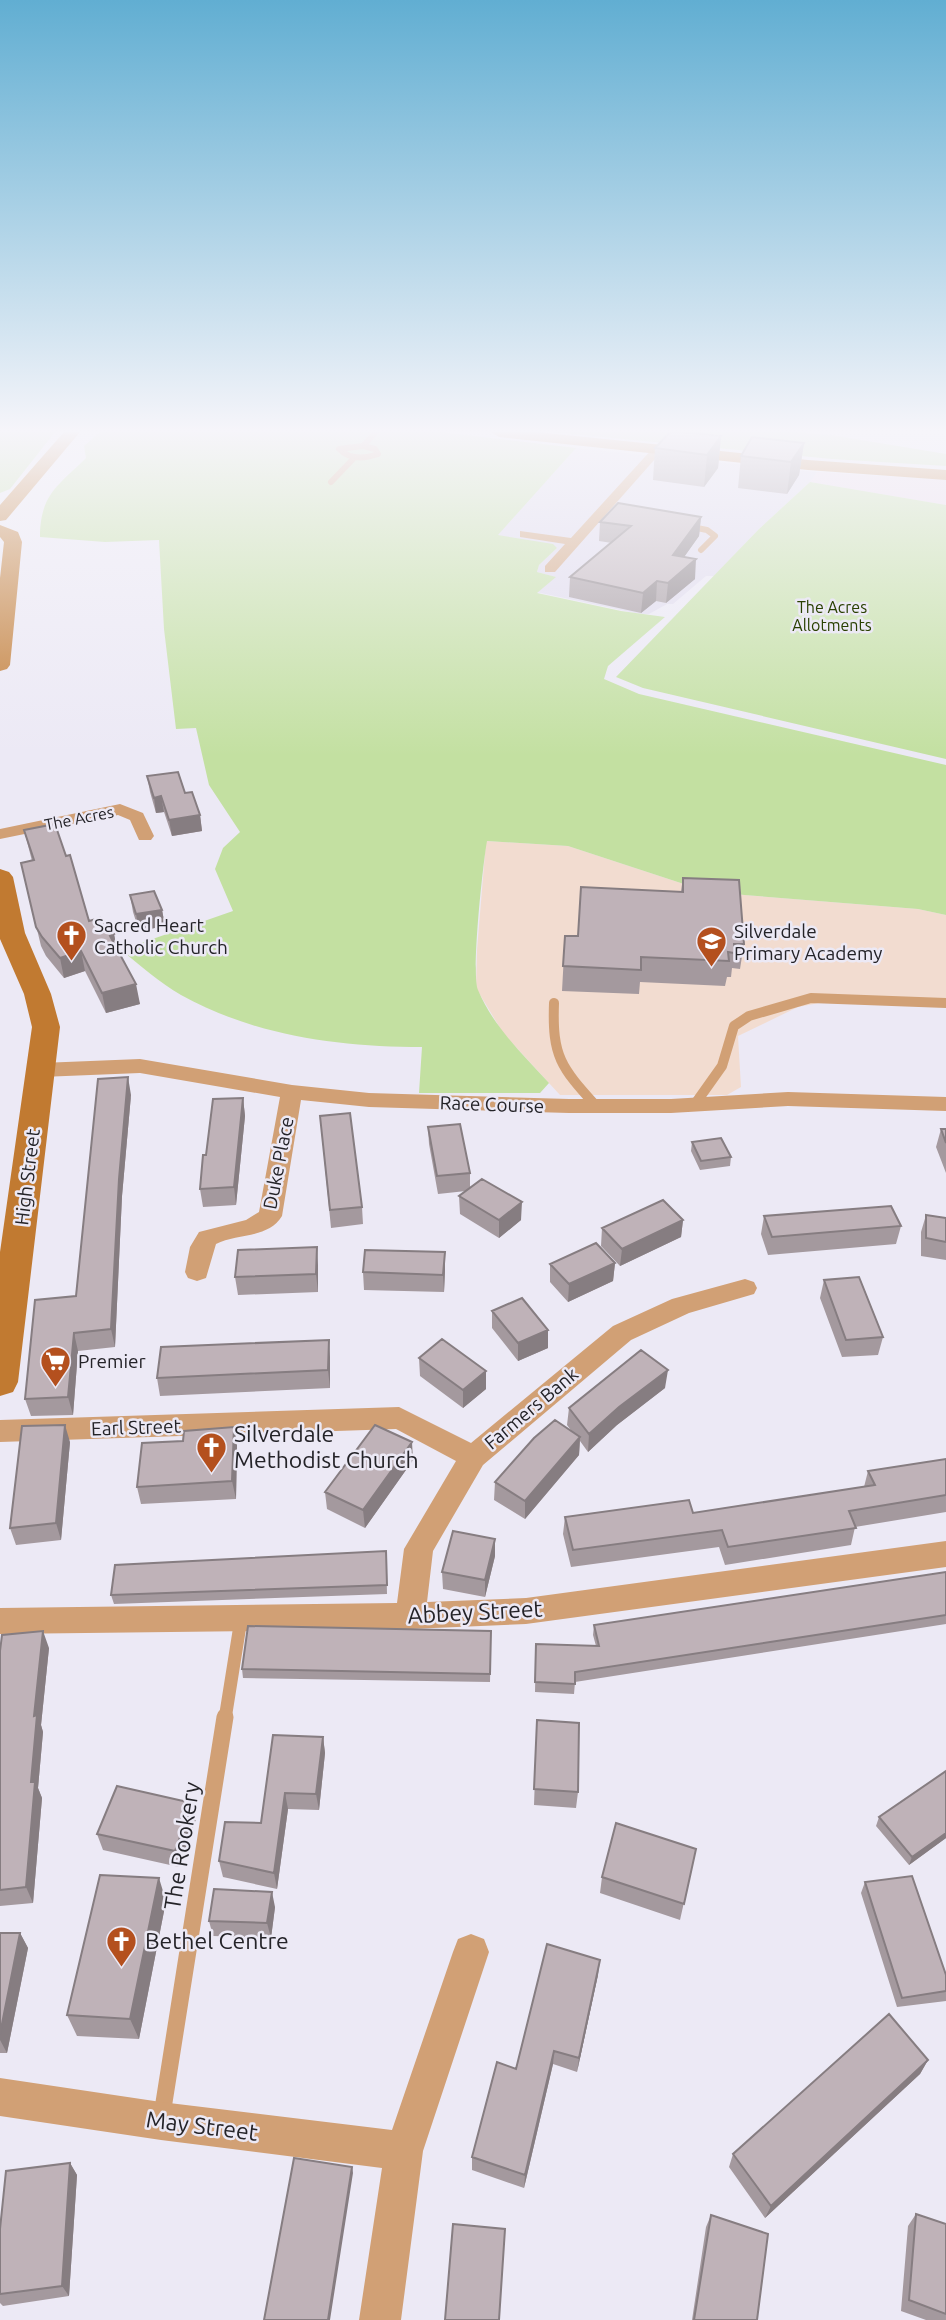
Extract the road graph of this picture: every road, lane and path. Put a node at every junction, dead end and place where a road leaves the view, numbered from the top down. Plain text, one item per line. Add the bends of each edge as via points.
1 (13, 540) edge
2 (564, 540) edge
3 (711, 540) edge
4 (575, 542) joint
5 (701, 550) dead end
6 (550, 569) dead end
7 (0, 665) edge
8 (0, 834) edge
9 (145, 835) dead end
10 (0, 877) edge
11 (7, 942) edge
12 (554, 1003) dead end
13 (946, 1003) edge
14 (41, 1070) junction
15 (292, 1092) junction
16 (695, 1104) junction
17 (946, 1104) edge
18 (596, 1106) junction
19 (197, 1272) dead end
20 (746, 1288) dead end
21 (0, 1382) edge
22 (0, 1431) edge
23 (473, 1457) junction
24 (946, 1554) edge
25 (410, 1616) junction
26 (241, 1619) junction
27 (0, 1621) edge
28 (471, 1952) dead end
29 (0, 2097) edge
30 (161, 2121) junction
31 (404, 2151) junction
32 (380, 2320) edge

1 - 7 street
2 - 4 street
3 - 5 lane
4 - 6 street
8 - 9 street, The Acres via 120,809 137,817
10 - 11 street
11 - 14 street, High Street via 31,976 45,1014
12 - 18 lane via 552,1035 557,1057
13 - 16 lane via 811,998 749,1016 734,1026 722,1066
14 - 15 street, Race Course via 140,1066
14 - 21 street, High Street
15 - 18 street, Race Course via 369,1100
15 - 19 street, Duke Place via 270,1216 250,1229 211,1236 204,1243
16 - 17 street, Race Course via 788,1099
16 - 18 street, Race Course
20 - 23 street, Farmers Bank via 681,1306 622,1333
22 - 23 street, Earl Street via 399,1418
23 - 25 street, Farmers Bank via 419,1549
24 - 25 street, Abbey Street via 526,1611
25 - 26 street, Abbey Street
26 - 27 street, Abbey Street
26 - 30 lane, The Rookery
28 - 31 street
29 - 30 street, May Street
30 - 31 street, May Street
31 - 32 street

